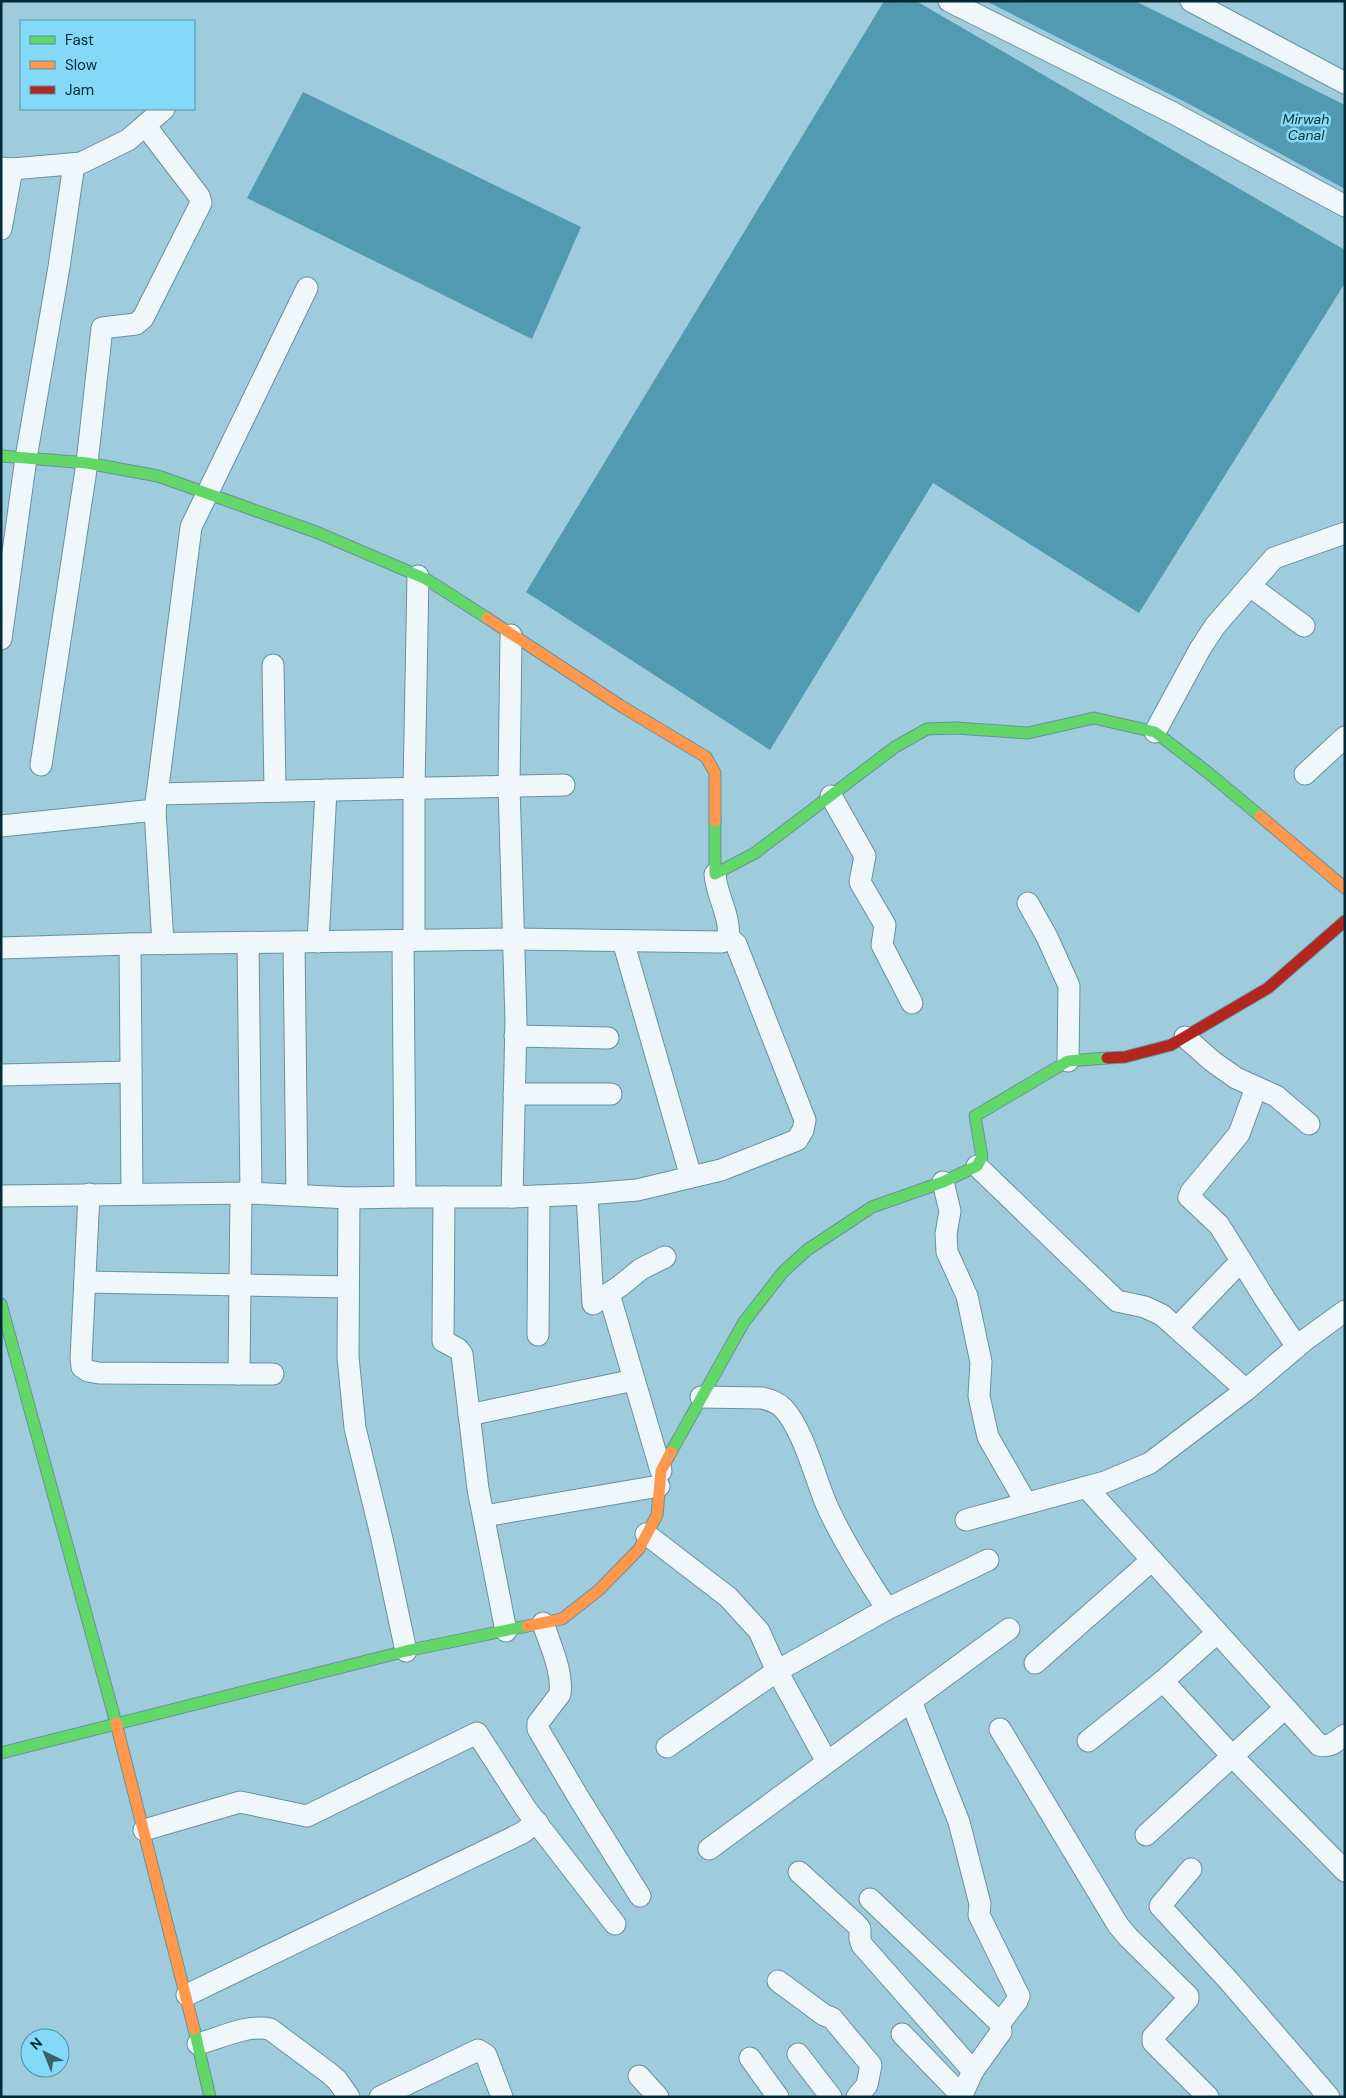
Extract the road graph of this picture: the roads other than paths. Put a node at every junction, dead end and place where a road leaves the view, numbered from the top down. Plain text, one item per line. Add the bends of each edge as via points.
1 (949, 1) edge
2 (1205, 4) edge
3 (1345, 83) edge
4 (163, 110) edge
5 (145, 124) junction
6 (74, 164) junction
7 (7, 168) edge
8 (1345, 206) edge
9 (1, 230) edge
10 (308, 288) dead end
11 (1, 456) edge
12 (26, 458) junction
13 (87, 463) junction
14 (208, 494) junction
15 (1345, 533) edge
16 (418, 576) junction
17 (1250, 586) junction
18 (1304, 626) dead end
19 (512, 635) junction
20 (1, 639) edge
21 (273, 665) dead end
22 (1155, 732) junction
23 (1345, 738) edge
24 (41, 765) dead end
25 (1305, 774) dead end
26 (564, 785) dead end
27 (509, 786) junction
28 (414, 788) junction
29 (326, 790) junction
30 (275, 791) junction
31 (831, 796) junction
32 (156, 802) junction
33 (1, 826) edge
34 (715, 874) junction
35 (1345, 888) edge
36 (1028, 903) dead end
37 (1345, 921) edge
38 (728, 936) junction
39 (512, 939) junction
40 (408, 940) junction
41 (623, 941) junction
42 (294, 942) junction
43 (318, 942) junction
44 (248, 943) junction
45 (130, 944) junction
46 (163, 944) junction
47 (1, 948) edge
48 (912, 1003) dead end
49 (515, 1036) junction
50 (1186, 1037) junction
51 (608, 1038) dead end
52 (1068, 1061) junction
53 (131, 1072) junction
54 (1, 1075) edge
55 (1256, 1088) junction
56 (514, 1094) junction
57 (611, 1094) dead end
58 (1309, 1124) dead end
59 (978, 1166) junction
60 (691, 1177) junction
61 (943, 1182) junction
62 (132, 1193) junction
63 (246, 1193) junction
64 (88, 1194) junction
65 (587, 1194) junction
66 (297, 1195) junction
67 (1, 1196) edge
68 (539, 1196) junction
69 (444, 1197) junction
70 (512, 1197) junction
71 (348, 1198) junction
72 (405, 1198) junction
73 (665, 1257) dead end
74 (1241, 1261) junction
75 (85, 1282) junction
76 (240, 1284) junction
77 (348, 1286) junction
78 (609, 1294) junction
79 (1, 1304) edge
80 (1345, 1311) edge
81 (1177, 1328) junction
82 (538, 1335) dead end
83 (1297, 1347) junction
84 (239, 1374) junction
85 (273, 1374) dead end
86 (634, 1380) junction
87 (1246, 1390) junction
88 (701, 1397) junction
89 (469, 1415) junction
90 (660, 1478) junction
91 (1086, 1487) junction
92 (1026, 1503) junction
93 (484, 1516) junction
94 (966, 1520) dead end
95 (646, 1534) junction
96 (988, 1560) dead end
97 (1152, 1560) junction
98 (887, 1609) junction
99 (543, 1623) junction
100 (1009, 1629) dead end
101 (506, 1631) junction
102 (1217, 1632) junction
103 (406, 1651) junction
104 (1035, 1663) dead end
105 (778, 1671) junction
106 (1163, 1681) junction
107 (911, 1701) junction
108 (1285, 1708) junction
109 (116, 1725) junction
110 (1000, 1729) dead end
111 (1345, 1735) edge
112 (1088, 1742) dead end
113 (667, 1747) dead end
114 (1, 1753) edge
115 (1233, 1757) junction
116 (827, 1762) junction
117 (537, 1822) junction
118 (144, 1830) junction
119 (1146, 1835) dead end
120 (709, 1849) dead end
121 (1191, 1869) dead end
122 (1345, 1871) edge
123 (799, 1872) dead end
124 (640, 1896) dead end
125 (870, 1898) dead end
126 (615, 1924) dead end
127 (778, 1980) dead end
128 (187, 1995) junction
129 (1000, 2023) junction
130 (902, 2034) dead end
131 (198, 2044) junction
132 (798, 2054) dead end
133 (750, 2058) dead end
134 (973, 2070) junction
135 (639, 2076) dead end
136 (961, 2096) edge
137 (210, 2097) edge
138 (349, 2097) edge
139 (380, 2097) edge
140 (502, 2097) edge
141 (658, 2097) edge
142 (778, 2097) edge
143 (830, 2097) edge
144 (857, 2097) edge
145 (1208, 2097) edge
146 (1329, 2097) edge

1 - 8 street via 1173,113
2 - 3 street
4 - 5 street
5 - 6 street via 128,140 82,164
5 - 13 street via 201,203 143,318 136,324 102,328
6 - 7 street
6 - 12 street
7 - 9 street
10 - 14 street
11 - 12 street
12 - 13 street
12 - 20 street
13 - 14 street via 158,476
13 - 24 street
14 - 16 street via 316,532
14 - 32 street via 192,527
15 - 17 street via 1274,558
16 - 19 street
16 - 28 street
17 - 18 street
17 - 22 street via 1200,649
19 - 27 street
19 - 34 street via 621,706 706,756 715,773
21 - 30 street
22 - 31 street via 1094,718 1028,734 955,728 927,730 895,746
22 - 35 street
23 - 25 street
26 - 27 street
27 - 28 street
27 - 39 street
28 - 29 street
28 - 40 street
29 - 30 street
29 - 43 street
30 - 32 street
31 - 34 street via 755,853
31 - 48 street via 865,856 860,882 885,925 882,945
32 - 33 street
32 - 46 street
34 - 38 street via 715,885 729,928
36 - 52 street via 1069,986
37 - 50 street via 1268,988
38 - 41 street via 722,942
38 - 60 street via 736,944 806,1120 797,1140 721,1170
39 - 40 street
39 - 41 street
39 - 49 street
40 - 43 street
40 - 72 street
41 - 60 street
42 - 43 street
42 - 44 street
42 - 66 street
44 - 46 street
44 - 63 street
45 - 46 street
45 - 47 street
45 - 53 street
49 - 51 street
49 - 56 street
50 - 52 street via 1171,1045 1125,1057
50 - 55 street via 1212,1062
52 - 59 street via 975,1116 982,1158
53 - 54 street
53 - 62 street
55 - 58 street via 1276,1096
55 - 74 street via 1239,1134 1189,1197 1219,1225
56 - 57 street
56 - 70 street
59 - 61 street
59 - 81 street via 1117,1301 1145,1307 1162,1315
60 - 65 street via 637,1190
61 - 88 street via 872,1207 807,1250 783,1272 744,1322
61 - 92 street via 950,1211 947,1252 967,1296 981,1362 979,1396 988,1437
62 - 63 street
62 - 64 street
63 - 66 street
63 - 76 street
64 - 67 street
64 - 75 street
65 - 68 street
65 - 78 street via 593,1304
66 - 71 street
68 - 70 street
68 - 82 street
69 - 70 street
69 - 72 street
69 - 89 street via 443,1341 462,1354
71 - 72 street
71 - 77 street
73 - 78 street via 641,1269
74 - 81 street
74 - 83 street
75 - 76 street
75 - 84 street via 81,1359 82,1367 88,1372
76 - 77 street
76 - 84 street
77 - 103 street via 348,1358 355,1428
78 - 86 street
79 - 109 street
80 - 83 street
81 - 87 street
83 - 87 street
84 - 85 street
86 - 89 street
86 - 90 street
87 - 91 street via 1150,1463
88 - 90 street
88 - 98 street via 762,1398 783,1408 796,1428 847,1548
89 - 93 street
90 - 93 street
90 - 95 street via 657,1515
91 - 92 street
91 - 97 street
92 - 94 street
93 - 101 street
95 - 99 street via 639,1549 599,1590 562,1619
95 - 105 street via 728,1596 760,1631
96 - 98 street
97 - 102 street
97 - 104 street
98 - 105 street
99 - 101 street
99 - 124 street via 561,1689 538,1723 538,1729
100 - 107 street
101 - 103 street
102 - 106 street
102 - 108 street
103 - 109 street
105 - 113 street
105 - 116 street
106 - 112 street
106 - 115 street
107 - 116 street
107 - 129 street via 959,1822 980,1904 979,1915 1019,1996
108 - 111 street via 1319,1746 1326,1747
108 - 115 street
109 - 114 street
109 - 118 street
110 - 145 street via 1118,1924 1188,1996 1153,2037 1153,2042
115 - 119 street
115 - 122 street
116 - 120 street
117 - 118 street via 477,1733 307,1816 240,1802
117 - 126 street
117 - 128 street
118 - 128 street
121 - 146 street via 1160,1906
123 - 134 street via 860,1929 862,1945
125 - 129 street
127 - 144 street via 832,2018 871,2064 867,2085
128 - 131 street
129 - 134 street via 1001,2032
130 - 136 street
131 - 137 street
131 - 138 street via 251,2028 270,2029 329,2073
132 - 143 street
133 - 142 street
134 - 136 street
135 - 141 street
139 - 140 street via 478,2050 486,2056

